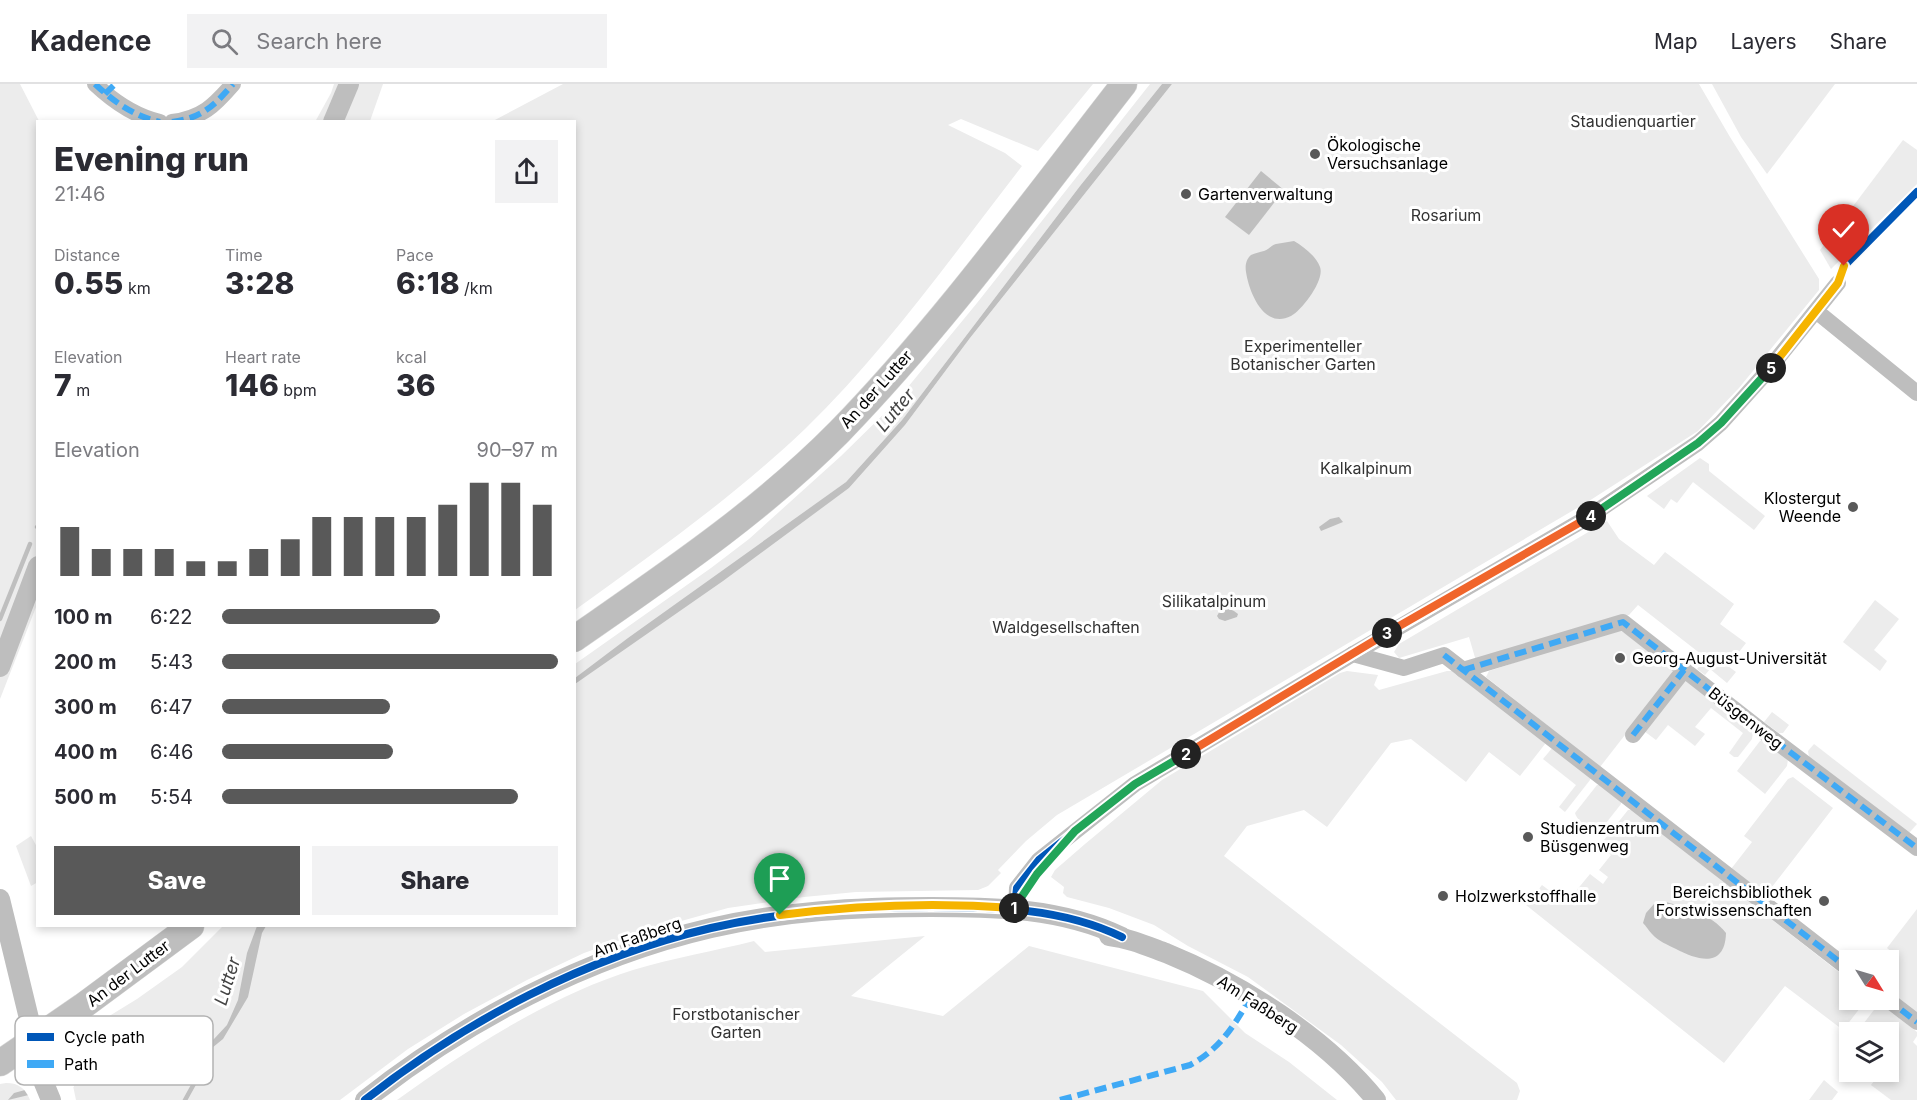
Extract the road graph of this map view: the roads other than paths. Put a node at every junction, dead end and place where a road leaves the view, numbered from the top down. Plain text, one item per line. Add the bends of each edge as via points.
1 (233, 84) edge
2 (349, 84) edge
3 (1124, 84) edge
4 (105, 87) edge
5 (152, 120) edge
6 (180, 120) edge
7 (334, 120) edge
8 (1838, 283) dead end
9 (1816, 311) junction
10 (1917, 393) edge
11 (36, 571) edge
12 (576, 638) edge
13 (1353, 654) junction
14 (0, 667) edge
15 (1463, 670) junction
16 (1684, 670) junction
17 (1634, 735) dead end
18 (1917, 848) edge
19 (0, 899) edge
20 (1015, 912) junction
21 (190, 927) edge
22 (1839, 961) edge
23 (1899, 1008) edge
24 (28, 1016) edge
25 (68, 1016) edge
26 (1917, 1022) edge
27 (15, 1052) edge
28 (0, 1063) edge
29 (49, 1085) edge
30 (53, 1100) edge
31 (365, 1100) edge
32 (1376, 1100) edge

1 - 6 street via 209,110
2 - 7 street
3 - 12 main road, An der Lutter via 940,316 838,432 735,523
4 - 5 street via 124,108
8 - 9 street
9 - 10 street
9 - 13 street via 1758,383 1698,443 1590,516
11 - 14 street
13 - 15 street via 1404,668 1444,656
13 - 20 street via 1135,784 1075,831 1037,874
15 - 16 street, Büsgenweg via 1623,622
15 - 22 street
16 - 17 street
16 - 18 street, Büsgenweg
19 - 24 street
20 - 31 street, Am Faßberg via 952,906 861,906 711,928 632,950 538,991 483,1021
20 - 32 street, Am Faßberg via 1122,937 1184,961 1284,1017 1331,1055
21 - 25 main road, An der Lutter
23 - 26 street
27 - 28 main road, An der Lutter
29 - 30 street

